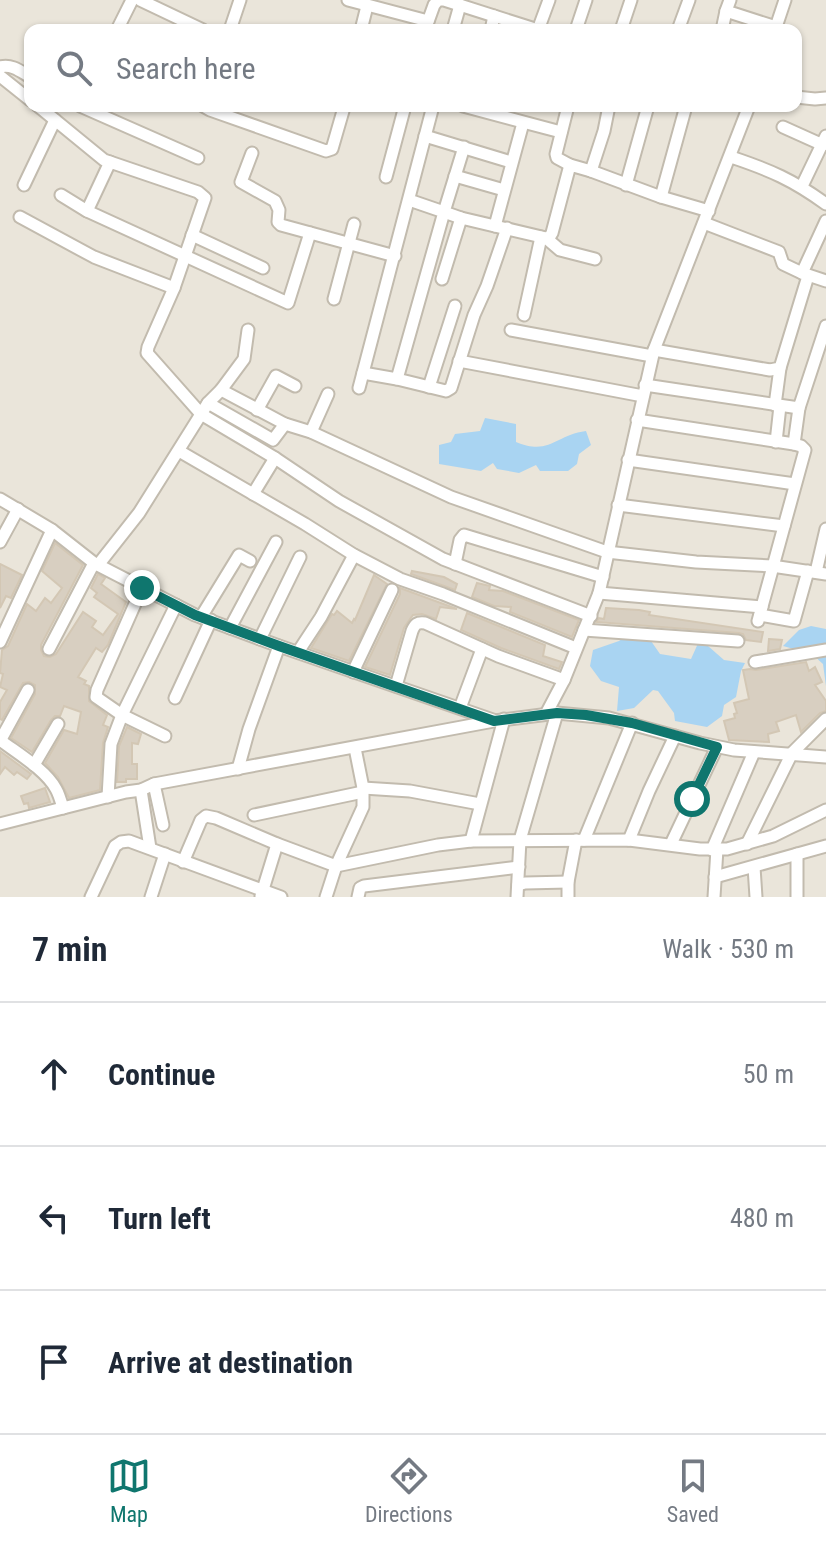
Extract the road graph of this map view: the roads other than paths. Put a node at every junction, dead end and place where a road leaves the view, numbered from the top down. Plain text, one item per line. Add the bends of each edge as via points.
1 (132, 0) edge
2 (140, 0) edge
3 (348, 0) edge
4 (549, 0) edge
5 (586, 0) edge
6 (631, 0) edge
7 (689, 0) edge
8 (785, 0) edge
9 (236, 1) edge
10 (460, 5) junction
11 (728, 5) edge
12 (367, 6) junction
13 (494, 16) junction
14 (121, 24) edge
15 (190, 24) edge
16 (234, 24) edge
17 (362, 24) edge
18 (420, 24) edge
19 (427, 24) edge
20 (455, 24) edge
21 (492, 24) edge
22 (519, 24) edge
23 (540, 24) edge
24 (578, 24) edge
25 (623, 24) edge
26 (680, 24) edge
27 (766, 24) edge
28 (778, 24) edge
29 (0, 67) edge
30 (24, 73) edge
31 (0, 76) edge
32 (24, 95) edge
33 (802, 98) edge
34 (826, 98) edge
35 (45, 112) edge
36 (95, 112) edge
37 (219, 112) edge
38 (342, 112) edge
39 (403, 112) edge
40 (431, 112) edge
41 (484, 112) edge
42 (566, 112) edge
43 (608, 112) edge
44 (646, 112) edge
45 (684, 112) edge
46 (747, 112) edge
47 (55, 120) junction
48 (523, 123) junction
49 (783, 127) dead end
50 (561, 132) junction
51 (425, 136) junction
52 (824, 140) edge
53 (464, 147) junction
54 (252, 153) dead end
55 (731, 157) junction
56 (198, 158) dead end
57 (110, 162) junction
58 (511, 162) junction
59 (570, 165) junction
60 (591, 171) junction
61 (455, 176) junction
62 (386, 177) dead end
63 (24, 185) dead end
64 (626, 185) junction
65 (802, 186) junction
66 (504, 190) junction
67 (61, 195) dead end
68 (661, 197) junction
69 (409, 200) junction
70 (826, 204) edge
71 (87, 211) junction
72 (709, 211) junction
73 (444, 212) junction
74 (20, 217) dead end
75 (461, 218) junction
76 (826, 221) edge
77 (704, 223) junction
78 (354, 224) dead end
79 (501, 227) junction
80 (310, 233) junction
81 (192, 235) junction
82 (543, 238) junction
83 (348, 245) junction
84 (184, 255) junction
85 (395, 256) junction
86 (595, 259) dead end
87 (263, 268) dead end
88 (805, 274) junction
89 (442, 279) dead end
90 (826, 281) edge
91 (174, 288) junction
92 (334, 299) dead end
93 (455, 306) dead end
94 (524, 315) dead end
95 (826, 326) edge
96 (248, 330) dead end
97 (511, 330) dead end
98 (653, 353) junction
99 (459, 361) junction
100 (780, 368) junction
101 (363, 373) junction
102 (397, 379) junction
103 (295, 386) dead end
104 (429, 387) junction
105 (359, 388) dead end
106 (221, 390) junction
107 (644, 391) junction
108 (328, 394) dead end
109 (208, 403) junction
110 (777, 406) junction
111 (799, 408) junction
112 (257, 410) junction
113 (201, 414) junction
114 (637, 420) junction
115 (285, 424) junction
116 (311, 432) junction
117 (776, 442) junction
118 (794, 444) junction
119 (179, 451) junction
120 (275, 458) junction
121 (628, 460) junction
122 (795, 484) junction
123 (253, 494) junction
124 (0, 499) edge
125 (618, 505) junction
126 (18, 509) junction
127 (784, 526) junction
128 (826, 529) edge
129 (52, 530) junction
130 (0, 542) edge
131 (276, 542) dead end
132 (607, 552) junction
133 (354, 555) junction
134 (300, 557) dead end
135 (250, 561) dead end
136 (96, 564) junction
137 (455, 564) junction
138 (772, 566) junction
139 (817, 573) edge
140 (603, 577) junction
141 (142, 588) junction
142 (392, 590) dead end
143 (599, 593) junction
144 (176, 605) junction
145 (760, 614) junction
146 (591, 616) junction
147 (206, 619) junction
148 (230, 628) junction
149 (584, 630) junction
150 (260, 639) junction
151 (738, 641) dead end
152 (0, 642) edge
153 (279, 646) junction
154 (576, 648) junction
155 (49, 649) dead end
156 (482, 649) junction
157 (826, 650) edge
158 (298, 652) junction
159 (755, 662) dead end
160 (353, 672) junction
161 (564, 680) junction
162 (396, 686) junction
163 (28, 690) dead end
164 (175, 698) dead end
165 (460, 708) junction
166 (551, 714) junction
167 (122, 715) junction
168 (826, 719) edge
169 (499, 720) junction
170 (632, 723) junction
171 (58, 724) dead end
172 (165, 736) dead end
173 (675, 736) junction
174 (0, 741) edge
175 (717, 747) junction
176 (355, 748) junction
177 (754, 752) junction
178 (792, 753) junction
179 (826, 757) edge
180 (34, 765) junction
181 (238, 769) junction
182 (154, 784) junction
183 (141, 790) junction
184 (363, 790) junction
185 (108, 797) junction
186 (480, 804) junction
187 (63, 808) junction
188 (825, 808) edge
189 (254, 815) dead end
190 (0, 824) edge
191 (163, 825) dead end
192 (520, 840) junction
193 (580, 840) junction
194 (629, 840) junction
195 (471, 841) junction
196 (277, 844) junction
197 (671, 844) junction
198 (747, 844) junction
199 (826, 846) edge
200 (150, 848) junction
201 (715, 849) junction
202 (165, 854) junction
203 (797, 854) junction
204 (183, 862) junction
205 (336, 866) junction
206 (519, 867) junction
207 (754, 867) junction
208 (715, 877) junction
209 (568, 882) junction
210 (518, 891) edge
211 (262, 894) edge
212 (91, 897) edge
213 (151, 897) edge
214 (281, 897) edge
215 (326, 897) edge
216 (358, 897) edge
217 (568, 897) edge
218 (714, 897) edge
219 (756, 897) edge
220 (797, 897) edge

1 - 14 street
2 - 15 street
3 - 12 street
4 - 23 street
5 - 24 street
6 - 25 street
7 - 26 street
8 - 28 street
9 - 16 street
10 - 13 street
10 - 19 street via 438,0
10 - 20 street
11 - 27 street
12 - 17 street
12 - 18 street
13 - 21 street
13 - 22 street
29 - 30 street
31 - 32 street
33 - 34 street
35 - 47 street
36 - 56 street
37 - 38 street via 326,151 332,149
39 - 62 street
40 - 51 street
41 - 48 street
42 - 50 street
43 - 60 street
44 - 64 street
45 - 68 street
46 - 55 street
47 - 57 street
47 - 63 street
48 - 50 street
48 - 58 street
49 - 52 street
50 - 59 street via 557,158
51 - 53 street
51 - 69 street
52 - 65 street
53 - 58 street
53 - 61 street
54 - 80 street via 241,182 275,201 281,225
55 - 65 street
55 - 72 street
57 - 71 street
57 - 81 street via 202,195 205,201
58 - 66 street
59 - 60 street
59 - 82 street via 551,236
60 - 64 street
61 - 66 street
61 - 73 street
64 - 68 street
65 - 70 street
66 - 79 street
67 - 71 street
68 - 72 street
69 - 73 street
69 - 85 street
71 - 84 street
72 - 77 street
73 - 75 street
73 - 102 street
74 - 91 street via 94,257
75 - 79 street
75 - 89 street
76 - 88 street
77 - 88 street via 779,252 783,264
77 - 98 street
78 - 83 street
79 - 82 street
79 - 99 street via 487,286
80 - 83 street
80 - 84 street via 288,303
81 - 84 street
81 - 87 street
82 - 86 street via 560,250
82 - 94 street
83 - 85 street
83 - 92 street
84 - 91 street
85 - 101 street
88 - 90 street
88 - 100 street
91 - 113 street via 147,353
93 - 104 street
95 - 111 street
96 - 106 street via 244,359
97 - 98 street
98 - 100 street
98 - 107 street
99 - 104 street via 449,390
99 - 107 street
100 - 110 street
101 - 102 street
101 - 105 street
102 - 104 street
103 - 112 street via 276,376
106 - 109 street
106 - 112 street
107 - 110 street
107 - 114 street
108 - 116 street
109 - 113 street
109 - 115 street via 273,440
110 - 111 street
110 - 117 street
111 - 118 street
112 - 115 street
113 - 119 street
113 - 120 street
114 - 117 street
114 - 121 street
115 - 116 street
116 - 132 street via 451,497
117 - 118 street
118 - 122 street via 805,450
119 - 123 street
119 - 136 street via 139,513
120 - 123 street
120 - 137 street via 339,501
121 - 122 street
121 - 125 street
122 - 127 street
123 - 133 street
124 - 126 street
125 - 127 street
125 - 132 street
126 - 129 street
126 - 130 street
127 - 138 street
128 - 139 street
129 - 136 street
129 - 152 street
131 - 148 street
132 - 138 street
132 - 140 street
133 - 154 street via 400,579
133 - 158 street
134 - 150 street
135 - 147 street via 239,555
136 - 141 street
136 - 155 street
137 - 140 street via 464,535
137 - 146 street
138 - 139 street
138 - 145 street
139 - 145 street via 794,621
140 - 143 street
141 - 144 street
141 - 167 street via 97,690 96,697
142 - 160 street
143 - 145 street
143 - 146 street
144 - 147 street
144 - 167 street
146 - 149 street
147 - 148 street
147 - 164 street
148 - 150 street
149 - 151 street
149 - 154 street
150 - 153 street
153 - 158 street
153 - 181 street
154 - 161 street
156 - 161 street
156 - 162 street via 425,623 415,625
156 - 165 street
157 - 159 street
158 - 160 street
160 - 162 street
161 - 166 street
162 - 165 street
163 - 174 street
165 - 169 street
166 - 169 street
166 - 170 street
166 - 192 street
167 - 172 street
167 - 185 street via 111,744
168 - 178 street
169 - 176 street
169 - 186 street
170 - 173 street
170 - 193 street
171 - 180 street
173 - 175 street
173 - 194 street
174 - 180 street
175 - 177 street
175 - 197 street
176 - 181 street
176 - 184 street
177 - 178 street
177 - 201 street
178 - 179 street
178 - 198 street
180 - 187 street via 57,789
181 - 182 street
182 - 183 street
182 - 191 street
183 - 185 street
183 - 200 street
184 - 186 street via 410,791
184 - 189 street
184 - 205 street via 360,816
185 - 187 street
186 - 195 street
187 - 190 street
188 - 198 street
192 - 193 street
192 - 195 street
192 - 206 street
193 - 194 street
193 - 209 street
194 - 197 street
195 - 205 street
196 - 204 street via 206,816
196 - 205 street
196 - 211 street
197 - 201 street
198 - 201 street
199 - 203 street
200 - 202 street
200 - 212 street via 129,841 115,846
201 - 208 street
202 - 204 street
202 - 213 street
203 - 207 street
203 - 220 street
204 - 211 street
205 - 215 street
206 - 210 street
206 - 216 street via 364,886
207 - 208 street
207 - 219 street
208 - 218 street
209 - 210 street via 525,883
209 - 217 street
211 - 214 street

